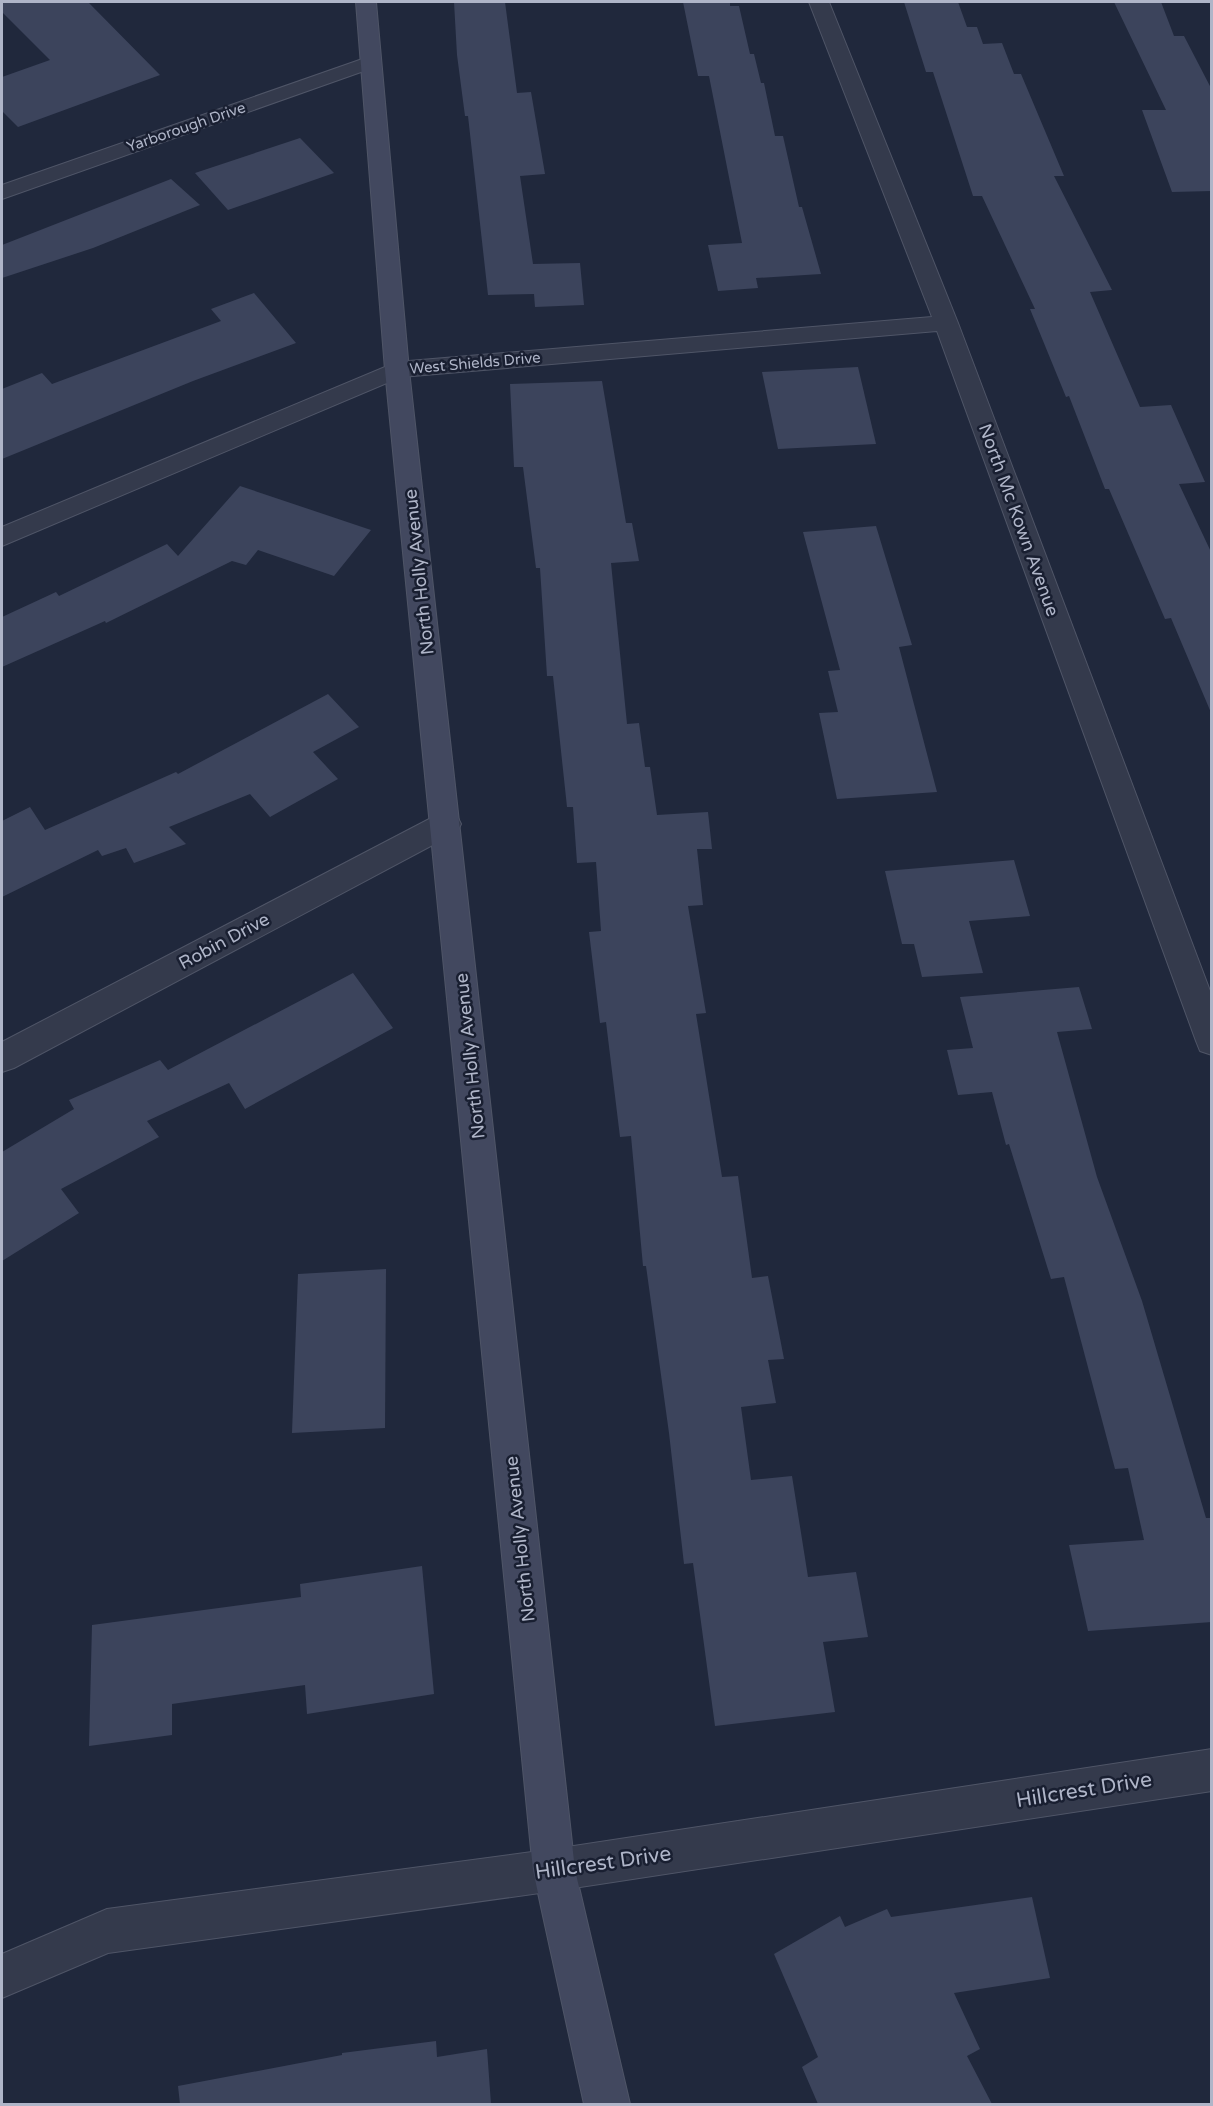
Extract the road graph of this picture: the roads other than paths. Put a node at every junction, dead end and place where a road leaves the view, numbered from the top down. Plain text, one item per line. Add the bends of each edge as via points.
1 (366, 2) edge
2 (819, 2) edge
3 (371, 62) junction
4 (2, 192) edge
5 (946, 323) junction
6 (397, 370) junction
7 (2, 537) edge
8 (446, 824) junction
9 (1212, 1041) edge
10 (2, 1058) edge
11 (1212, 1770) edge
12 (554, 1870) junction
13 (2, 1976) edge
14 (607, 2104) edge

1 - 3 street, North Holly Avenue
2 - 5 street, North Mc Kown Avenue
3 - 4 street, Yarborough Drive
3 - 6 street, North Holly Avenue
5 - 6 street, West Shields Drive
5 - 9 street, North Mc Kown Avenue
6 - 7 street, West Shields Drive
6 - 8 street, North Holly Avenue
8 - 10 street, Robin Drive
8 - 12 street, North Holly Avenue
11 - 12 street, Hillcrest Drive
12 - 13 street, Hillcrest Drive via 107,1930
12 - 14 street, North Holly Avenue

